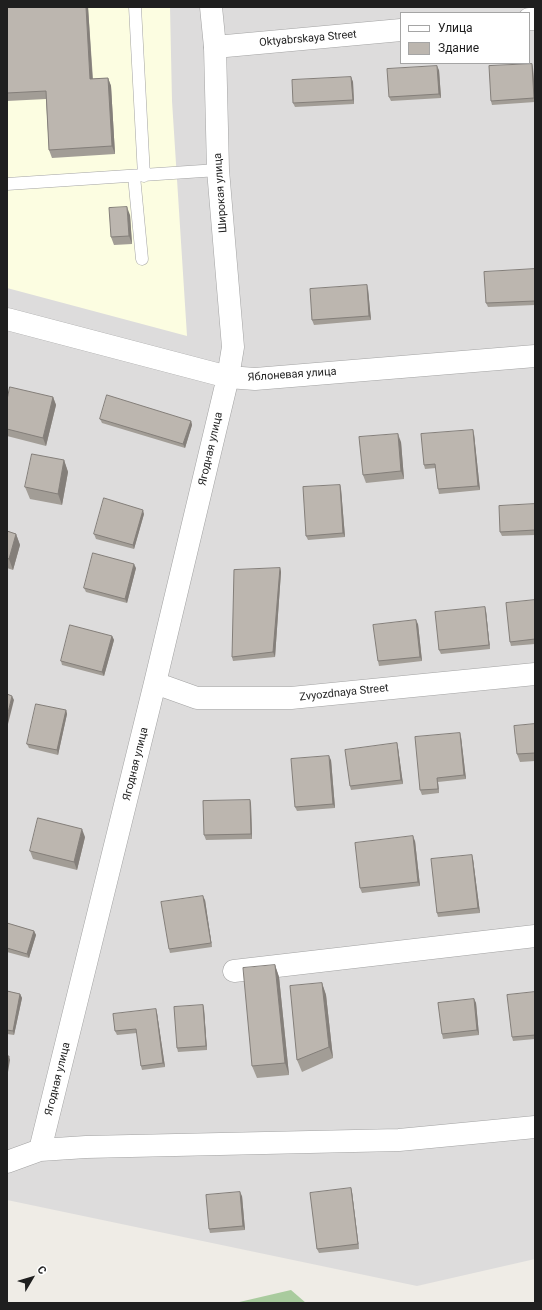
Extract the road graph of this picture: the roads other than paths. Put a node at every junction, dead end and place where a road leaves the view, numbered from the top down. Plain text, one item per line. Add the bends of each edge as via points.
1 (135, 7) edge
2 (212, 7) edge
3 (400, 30) edge
4 (215, 47) junction
5 (218, 170) junction
6 (139, 176) junction
7 (7, 184) edge
8 (142, 259) dead end
9 (7, 319) edge
10 (535, 356) edge
11 (228, 378) junction
12 (535, 674) edge
13 (155, 684) junction
14 (535, 936) edge
15 (234, 971) dead end
16 (535, 1128) edge
17 (40, 1150) junction
18 (7, 1162) edge

1 - 6 lane
2 - 4 street, Широкая улица
3 - 4 street, Oktyabrskaya Street
4 - 5 street, Широкая улица
5 - 6 lane
5 - 11 street, Широкая улица via 233,347
6 - 7 lane
6 - 8 lane
9 - 11 street, Яблоневая улица
10 - 11 street, Яблоневая улица via 255,379
11 - 13 street, Ягодная улица
12 - 13 street, Zvyozdnaya Street via 291,698 197,698
13 - 17 street, Ягодная улица
14 - 15 street
16 - 17 street via 399,1140
17 - 18 street

